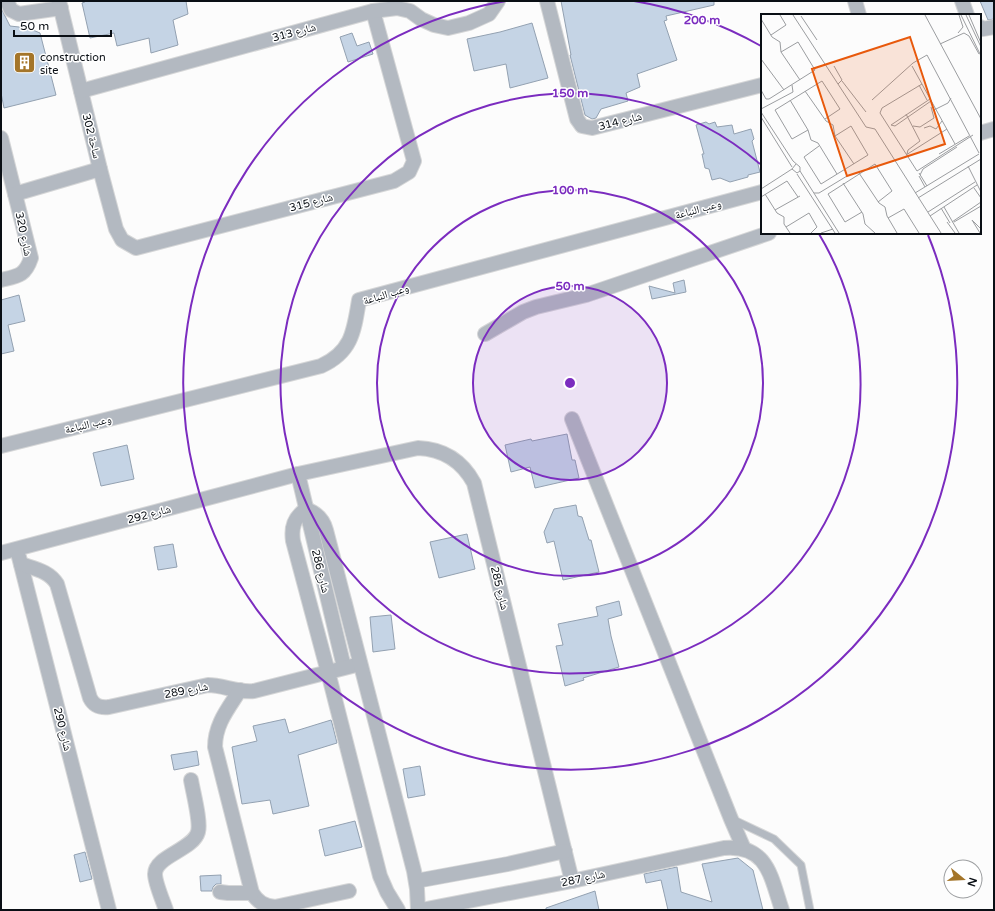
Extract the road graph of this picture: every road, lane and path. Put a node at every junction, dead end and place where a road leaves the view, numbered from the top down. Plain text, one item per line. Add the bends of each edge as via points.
1 (7, 1) edge
2 (498, 1) edge
3 (547, 1) edge
4 (855, 1) edge
5 (962, 1) edge
6 (60, 4) edge
7 (373, 11) junction
8 (859, 14) edge
9 (966, 14) edge
10 (994, 27) edge
11 (981, 28) edge
12 (761, 85) edge
13 (81, 91) junction
14 (994, 129) edge
15 (981, 133) edge
16 (1, 138) edge
17 (100, 169) junction
18 (761, 192) edge
19 (15, 194) junction
20 (766, 234) edge
21 (1, 280) edge
22 (486, 334) dead end
23 (572, 419) dead end
24 (1, 446) edge
25 (298, 474) junction
26 (306, 509) junction
27 (17, 549) junction
28 (1, 553) edge
29 (21, 564) junction
30 (360, 664) junction
31 (344, 667) junction
32 (328, 672) junction
33 (240, 690) junction
34 (191, 780) dead end
35 (731, 819) junction
36 (744, 848) junction
37 (565, 851) junction
38 (572, 880) junction
39 (416, 881) junction
40 (349, 891) dead end
41 (220, 892) dead end
42 (252, 892) junction
43 (315, 904) edge
44 (109, 910) edge
45 (166, 910) edge
46 (398, 910) edge
47 (418, 910) edge
48 (421, 910) edge
49 (782, 910) edge
50 (810, 910) edge

1 - 6 street, ساحة 302 via 12,10 19,14
2 - 7 street, شارع 313 via 489,14 469,23 448,28 434,25 410,11 398,8
3 - 12 street, شارع 314 via 577,119 582,126 592,128
4 - 8 street
5 - 9 street
6 - 13 street, ساحة 302
7 - 13 street, شارع 313
7 - 17 street, شارع 315 via 414,161 409,172 399,178 136,248 122,240 116,229
10 - 11 street
13 - 17 street, ساحة 302
14 - 15 street
16 - 19 street
17 - 19 street, ساحة 302
18 - 24 street, وعب النباعة via 359,300 354,330 347,346 331,361 321,366
19 - 21 street, شارع 320 via 31,258 28,268 18,276
20 - 22 street via 586,295 536,307
23 - 35 street
25 - 26 street, شارع 286
25 - 27 street, شارع 292
25 - 37 street, شارع 285 via 418,448 449,456 470,476 474,483
26 - 30 street via 317,514 324,524
26 - 31 street, شارع 286
26 - 32 street via 295,520 292,534
27 - 28 street, شارع 292
27 - 29 street, شارع 290
29 - 33 street, شارع 289 via 47,573 57,584 92,702 100,707 202,686 214,685
29 - 44 street, شارع 290
30 - 31 street, شارع 289
30 - 39 street
31 - 32 street, شارع 289
32 - 33 street, شارع 289 via 254,691
32 - 46 street via 380,876
33 - 42 street via 218,728 215,747
34 - 45 street via 199,827 197,835 155,870 155,878
35 - 36 street
35 - 50 lane via 774,839 801,865
36 - 38 street, شارع 287 via 724,848
36 - 49 street via 758,856 768,868
37 - 38 street, شارع 285
37 - 39 street
38 - 48 street, شارع 287
39 - 47 street
40 - 43 street
41 - 42 street
42 - 43 street via 259,902 270,907

